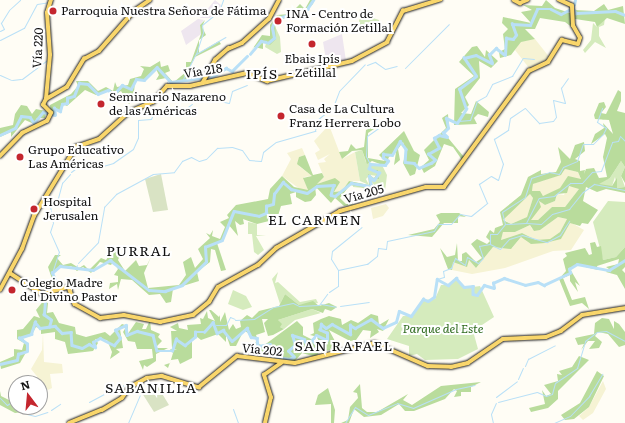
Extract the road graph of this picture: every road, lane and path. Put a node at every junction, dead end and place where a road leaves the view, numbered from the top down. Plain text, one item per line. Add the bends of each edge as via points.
1 (150, 0) edge
2 (280, 0) edge
3 (440, 0) edge
4 (514, 0) edge
5 (527, 0) edge
6 (559, 0) edge
7 (51, 1) edge
8 (209, 79) junction
9 (47, 98) junction
10 (0, 156) edge
11 (10, 273) junction
12 (0, 290) edge
13 (625, 308) edge
14 (280, 362) junction
15 (69, 423) edge
16 (264, 423) edge

1 - 9 main road via 134,11 99,51 84,59 67,87
2 - 8 main road via 269,19 239,45 229,48 215,60
3 - 8 main road, Vía 218 via 400,11 387,42 352,61 267,82 248,73
4 - 5 main road via 520,3
6 - 11 main road, Vía 205 via 572,7 573,27 580,38 578,44 561,41 548,62 530,70 442,189 426,187 340,211 276,248 258,265 219,287 208,303 188,317 160,322 124,315 100,318 75,304 69,287 46,294
7 - 9 main road, Vía 220 via 47,14 50,55
8 - 11 main road, Vía 218 via 203,83 167,86 155,101 129,112 99,139 78,145 34,216
9 - 10 main road via 43,105 50,116 15,139
11 - 12 main road, Vía 218
13 - 14 main road, Vía 202 via 581,316 561,331 546,337 503,339 468,363 454,366 428,366 375,343 318,358
14 - 15 main road, Vía 202 via 237,356 197,388 162,376 147,378 102,410
14 - 16 main road via 264,375 271,398

